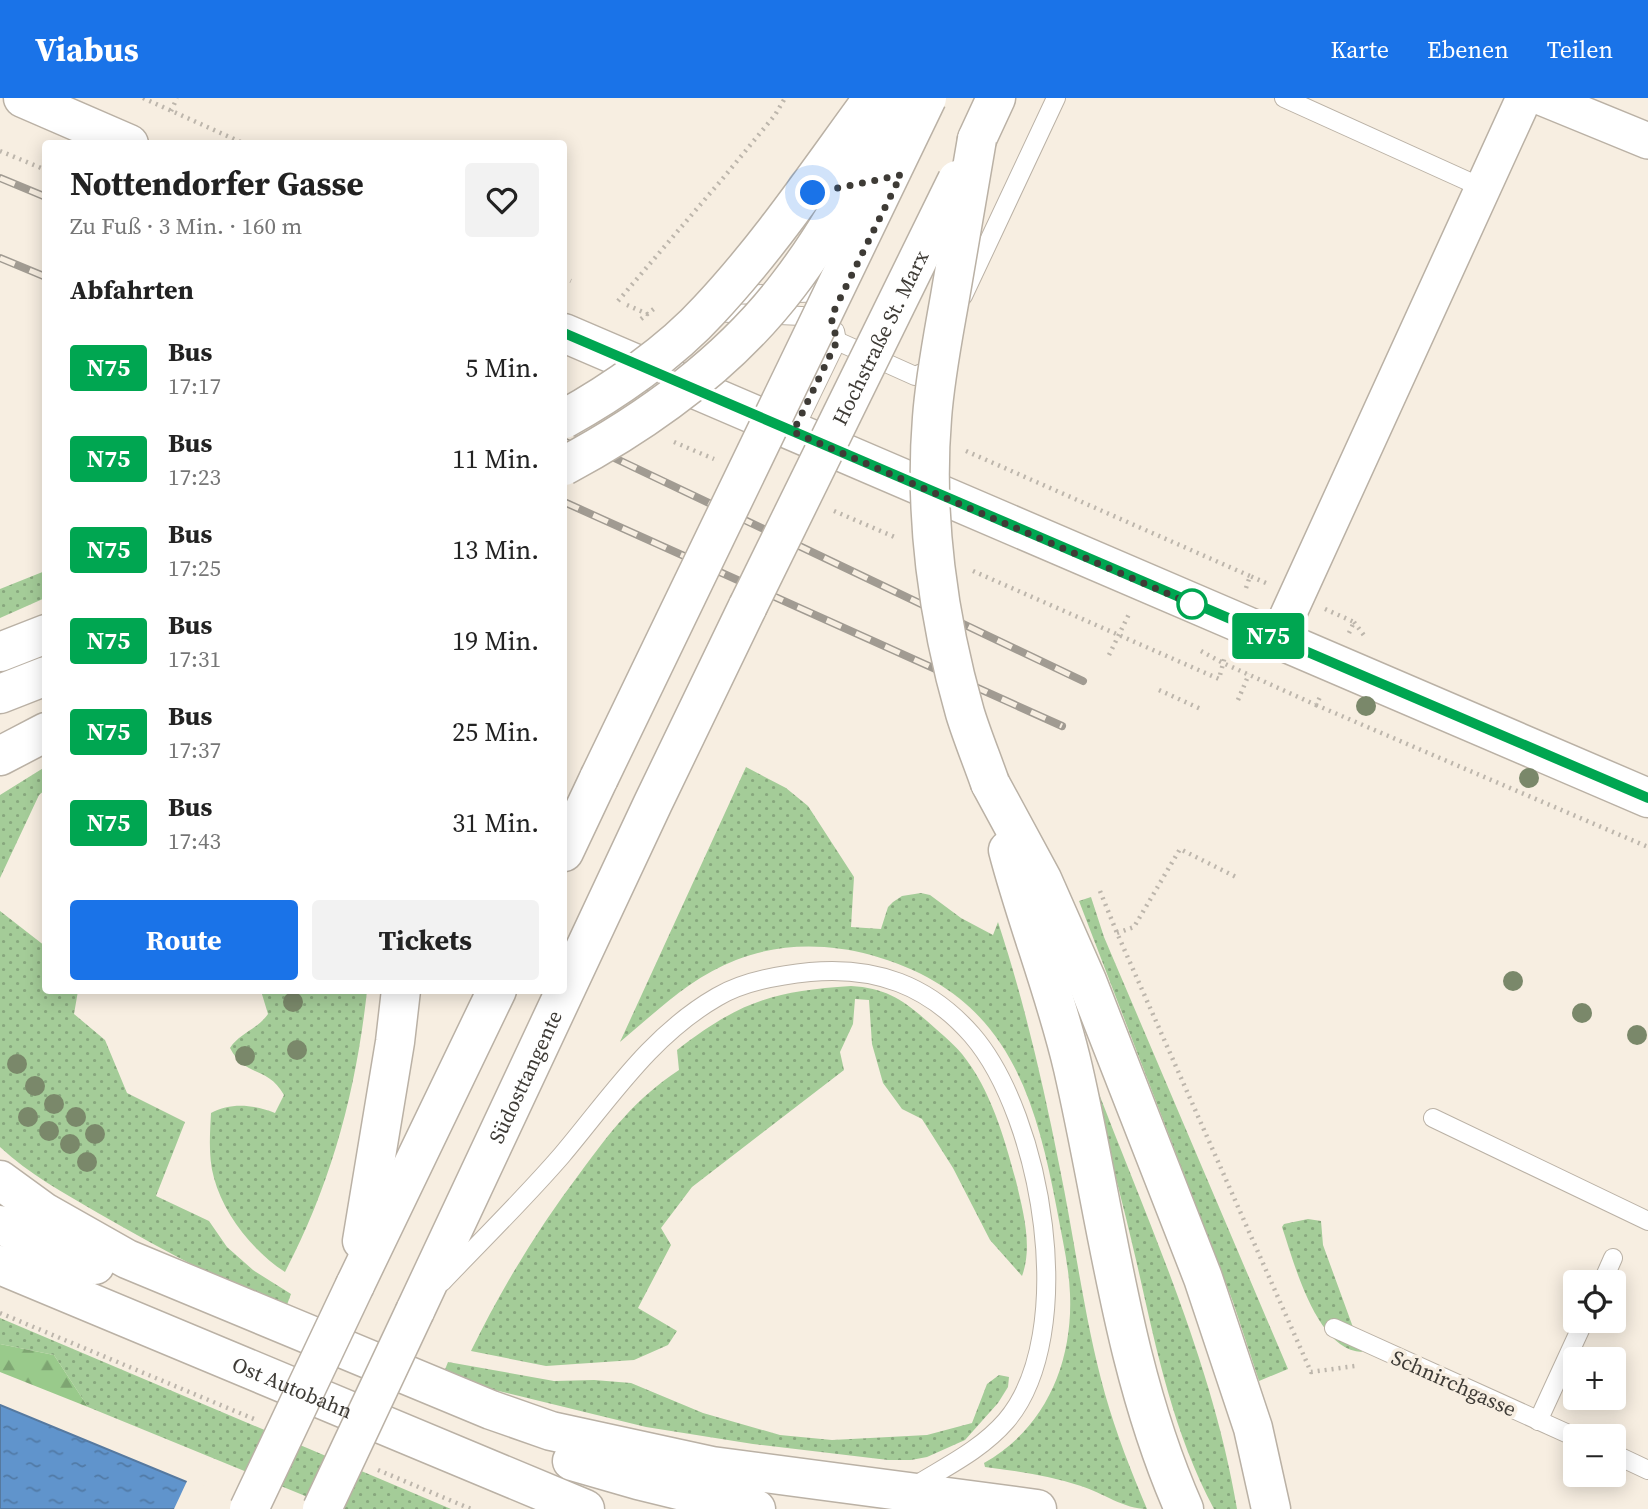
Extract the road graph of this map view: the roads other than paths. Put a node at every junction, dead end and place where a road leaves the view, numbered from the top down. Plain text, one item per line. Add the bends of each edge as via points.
1 (23, 98) edge
2 (873, 98) edge
3 (894, 98) edge
4 (996, 98) edge
5 (1284, 98) edge
6 (1524, 98) edge
7 (1543, 98) edge
8 (1053, 100) edge
9 (925, 107) edge
10 (838, 114) dead end
11 (829, 135) dead end
12 (977, 139) junction
13 (120, 140) edge
14 (1648, 141) edge
15 (911, 155) junction
16 (818, 156) dead end
17 (901, 175) junction
18 (804, 176) dead end
19 (1483, 188) junction
20 (788, 198) dead end
21 (890, 199) junction
22 (773, 219) dead end
23 (878, 223) junction
24 (757, 240) dead end
25 (867, 245) junction
26 (741, 259) dead end
27 (856, 268) junction
28 (723, 278) dead end
29 (844, 291) junction
30 (707, 295) dead end
31 (692, 311) dead end
32 (831, 317) junction
33 (567, 334) edge
34 (837, 341) junction
35 (567, 417) edge
36 (793, 432) junction
37 (567, 464) edge
38 (42, 636) edge
39 (1277, 639) junction
40 (0, 652) edge
41 (42, 678) edge
42 (0, 694) edge
43 (42, 734) edge
44 (0, 756) edge
45 (1648, 798) edge
46 (653, 803) joint
47 (567, 846) edge
48 (1030, 884) junction
49 (567, 987) edge
50 (401, 994) edge
51 (495, 994) edge
52 (564, 994) edge
53 (1433, 1118) dead end
54 (0, 1180) edge
55 (1648, 1221) edge
56 (0, 1225) edge
57 (1613, 1258) dead end
58 (0, 1265) edge
59 (1608, 1270) edge
60 (355, 1285) junction
61 (415, 1311) junction
62 (1334, 1328) dead end
63 (1578, 1333) edge
64 (1538, 1421) junction
65 (1563, 1432) edge
66 (1626, 1460) edge
67 (1648, 1470) edge
68 (907, 1490) junction
69 (248, 1509) edge
70 (322, 1509) edge
71 (585, 1509) edge
72 (756, 1509) edge
73 (1037, 1509) edge
74 (1184, 1509) edge
75 (1271, 1509) edge

1 - 13 main road
2 - 35 main road, bridge via 762,248 708,312 630,377
3 - 10 lane
4 - 12 main road, Hochstraße St. Marx
5 - 19 lane
6 - 19 street
7 - 14 street
8 - 34 lane via 929,370 915,376
9 - 11 lane
9 - 15 lane
9 - 16 lane
9 - 37 main road, bridge via 742,338 640,420
9 - 47 main road, bridge
12 - 46 main road, Hochstraße St. Marx, bridge
12 - 48 main road, bridge via 938,365 931,501 939,587 965,715
15 - 17 lane
15 - 18 lane
17 - 20 lane
17 - 21 lane
19 - 39 street
21 - 22 lane
21 - 23 lane
23 - 24 lane
23 - 25 lane
25 - 26 lane
25 - 27 lane
27 - 28 lane
27 - 29 lane
29 - 30 lane
29 - 32 lane
31 - 32 lane
32 - 34 lane
33 - 36 main road
34 - 36 lane
36 - 39 main road
38 - 40 main road
39 - 45 main road
41 - 42 main road
43 - 44 main road
46 - 49 main road, Südosttangente
48 - 74 main road via 1073,1066 1128,1340 1155,1436
48 - 75 main road via 1087,981 1207,1289 1238,1377
50 - 60 main road
51 - 60 main road
52 - 61 main road, Südosttangente
53 - 55 lane
54 - 68 main road via 44,1212 127,1259 551,1431 712,1466
56 - 72 main road via 535,1448
57 - 59 lane
58 - 71 main road, Ost Autobahn
60 - 69 main road, bridge
61 - 68 lane via 562,1155 630,1071 691,1014 720,995 794,974 830,970 882,976 912,988 945,1011 971,1034 991,1061 1008,1094 1037,1189 1047,1273 1046,1311 1034,1368 1007,1420 984,1443
61 - 70 main road, Südosttangente, bridge
62 - 64 lane, Schnirchgasse
63 - 64 lane
64 - 65 lane, Schnirchgasse
66 - 67 lane
68 - 73 main road

